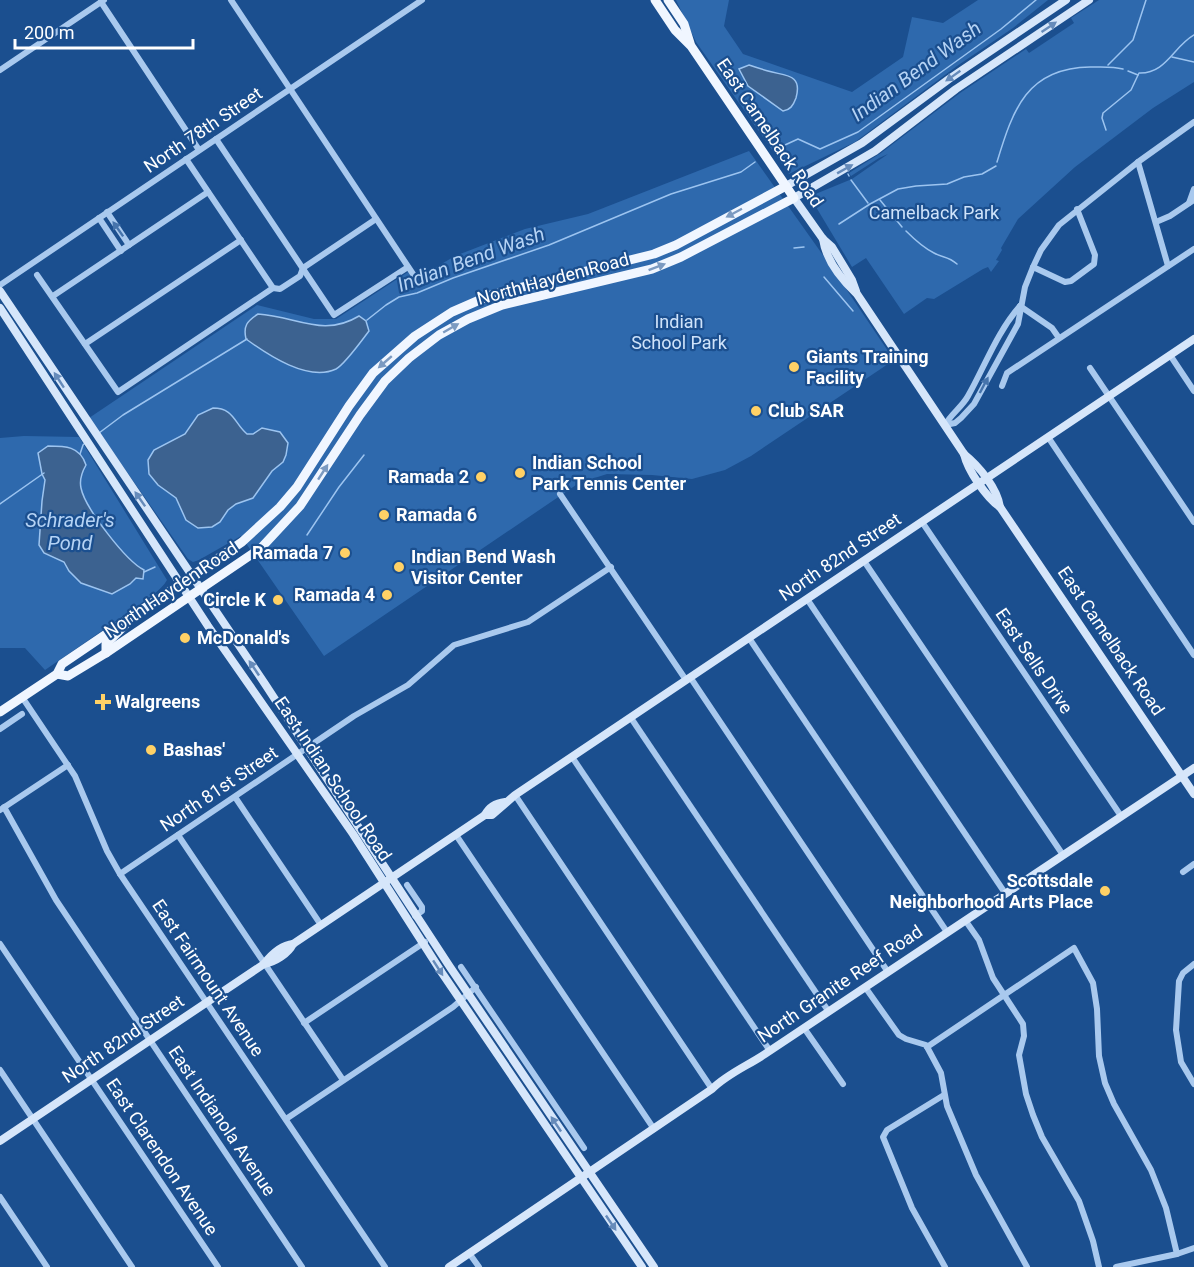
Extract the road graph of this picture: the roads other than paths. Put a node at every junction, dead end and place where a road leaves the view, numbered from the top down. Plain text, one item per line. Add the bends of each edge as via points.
1 (231, 0) edge
2 (422, 0) edge
3 (655, 0) edge
4 (668, 0) edge
5 (1066, 0) edge
6 (1089, 0) edge
7 (103, 1) edge
8 (691, 46) junction
9 (0, 70) edge
10 (290, 89) junction
11 (1194, 122) edge
12 (216, 139) junction
13 (199, 150) junction
14 (186, 159) junction
15 (1138, 162) junction
16 (786, 186) junction
17 (1194, 189) edge
18 (208, 192) junction
19 (794, 198) junction
20 (1191, 201) edge
21 (1077, 209) junction
22 (107, 212) junction
23 (99, 218) junction
24 (376, 219) junction
25 (1156, 222) junction
26 (241, 240) junction
27 (129, 245) junction
28 (1194, 249) edge
29 (121, 251) junction
30 (1168, 266) junction
31 (408, 267) junction
32 (1033, 267) junction
33 (303, 268) junction
34 (37, 274) dead end
35 (415, 277) dead end
36 (0, 285) edge
37 (273, 288) junction
38 (0, 291) edge
39 (53, 296) junction
40 (1020, 306) junction
41 (0, 308) edge
42 (1059, 338) junction
43 (1194, 339) edge
44 (85, 344) junction
45 (1170, 356) junction
46 (1090, 368) dead end
47 (1002, 386) dead end
48 (1194, 391) edge
49 (1109, 396) junction
50 (945, 425) junction
51 (1048, 437) junction
52 (983, 481) junction
53 (560, 494) dead end
54 (922, 522) junction
55 (1194, 522) edge
56 (864, 561) junction
57 (611, 567) junction
58 (192, 576) junction
59 (180, 584) junction
60 (201, 589) junction
61 (189, 597) junction
62 (807, 599) junction
63 (133, 615) junction
64 (749, 638) junction
65 (106, 653) junction
66 (1194, 656) edge
67 (57, 674) junction
68 (688, 679) junction
69 (22, 697) junction
70 (3, 710) edge
71 (22, 714) dead end
72 (631, 718) junction
73 (13, 720) junction
74 (0, 729) edge
75 (302, 752) junction
76 (572, 757) junction
77 (68, 765) junction
78 (1194, 768) edge
79 (1182, 776) junction
80 (1194, 794) edge
81 (515, 795) junction
82 (235, 797) junction
83 (2, 809) edge
84 (1121, 816) junction
85 (178, 835) junction
86 (456, 835) junction
87 (1063, 855) junction
88 (1194, 864) edge
89 (1183, 872) dead end
90 (120, 874) junction
91 (387, 881) junction
92 (407, 885) dead end
93 (1005, 893) junction
94 (415, 916) junction
95 (965, 920) junction
96 (321, 925) junction
97 (947, 932) junction
98 (426, 941) junction
99 (0, 944) edge
100 (264, 964) junction
101 (1194, 964) edge
102 (461, 967) dead end
103 (888, 972) junction
104 (476, 987) junction
105 (865, 987) junction
106 (1004, 995) junction
107 (464, 997) junction
108 (207, 1002) junction
109 (829, 1012) junction
110 (304, 1023) junction
111 (804, 1028) junction
112 (150, 1040) junction
113 (927, 1047) junction
114 (770, 1051) junction
115 (0, 1070) edge
116 (92, 1079) junction
117 (343, 1080) junction
118 (843, 1084) dead end
119 (1194, 1084) edge
120 (712, 1089) junction
121 (944, 1095) junction
122 (33, 1119) junction
123 (286, 1119) junction
124 (654, 1129) junction
125 (0, 1141) edge
126 (575, 1143) junction
127 (584, 1148) dead end
128 (589, 1173) junction
129 (581, 1178) junction
130 (0, 1197) edge
131 (1194, 1248) edge
132 (470, 1253) junction
133 (1177, 1254) junction
134 (47, 1267) edge
135 (132, 1267) edge
136 (218, 1267) edge
137 (302, 1267) edge
138 (386, 1267) edge
139 (449, 1267) edge
140 (479, 1267) edge
141 (642, 1267) edge
142 (654, 1267) edge
143 (945, 1267) edge
144 (1027, 1267) edge
145 (1099, 1267) edge
146 (1116, 1267) edge

1 - 10 street
2 - 10 street, North 78th Street
3 - 8 main road, East Camelback Road
4 - 8 main road, East Camelback Road via 684,24
5 -> 16 main road, North Hayden Road via 862,143
19 -> 6 main road, North Hayden Road via 875,152 956,89
7 - 9 street
7 - 13 street
8 - 16 main road, East Camelback Road
10 - 12 street, North 78th Street
10 - 24 street
11 - 15 street
12 - 13 street, North 78th Street
12 - 33 street
13 - 14 street, North 78th Street
14 - 18 street
14 - 22 street, North 78th Street
15 - 21 street
15 - 25 street
16 - 19 main road, East Camelback Road
16 -> 58 main road, North Hayden Road via 654,254 490,295 434,323 373,373 280,507 242,542
17 - 20 street
18 - 26 street
18 - 27 street
19 - 50 main road, East Camelback Road via 823,239 825,252 846,284 857,294
60 -> 19 main road, North Hayden Road via 261,548 289,519 381,386 401,364 439,335 501,305 652,269
20 - 25 street
21 - 32 street via 1049,238
21 - 32 street via 1095,255 1094,264 1065,282
22 - 23 street, North 78th Street
27 -> 22 street
23 - 29 street
23 - 36 street, North 78th Street
24 - 31 street
24 - 33 street
25 - 30 street
26 - 37 street
26 - 44 street
27 - 29 street
28 - 30 street
29 - 39 street
30 - 42 street
31 - 33 street via 334,315
31 - 35 street
32 - 40 street
33 - 37 street via 300,276 280,289
34 - 39 street
37 - 44 street via 118,392
58 -> 38 main road, East Indian School Road
39 - 44 street
40 - 42 street via 1052,328
40 - 50 street via 1009,318 966,399
41 - 59 main road, East Indian School Road
42 - 47 street via 1007,373
43 - 45 main road, North 82nd Street
45 - 48 street
45 - 49 main road, North 82nd Street
46 - 49 street
49 - 51 main road, North 82nd Street
49 - 55 street
50 - 52 main road, East Camelback Road via 967,465
51 - 52 main road, North 82nd Street
51 - 66 street
52 - 54 main road, North 82nd Street
52 - 79 main road, East Camelback Road via 993,502
53 - 57 street
54 - 56 main road, North 82nd Street
54 - 84 street, East Sells Drive
56 - 62 main road, North 82nd Street
56 - 87 street
57 - 68 street
57 - 75 street, North 81st Street via 528,622 454,645 408,685
58 - 59 main road, North Hayden Road
58 - 60 main road, East Indian School Road
59 - 61 main road, East Indian School Road
59 - 63 main road, North Hayden Road
60 - 61 main road, North Hayden Road
75 -> 60 main road, East Indian School Road
61 - 65 main road, North Hayden Road
61 - 75 main road, East Indian School Road
62 - 64 main road, North 82nd Street
62 - 93 street
63 - 65 main road via 106,644
63 - 67 main road, North Hayden Road via 62,664
64 - 68 main road, North 82nd Street
64 - 97 street
65 - 67 main road, North Hayden Road via 68,676
67 - 69 main road, North Hayden Road
68 - 72 main road, North 82nd Street
68 - 103 street
69 - 70 main road, North Hayden Road
69 - 77 street, East Fairmount Avenue
70 - 73 street, North Hayden Road
71 - 73 street
72 - 76 main road, North 82nd Street
72 - 109 street
73 - 74 street
75 - 82 street, North 81st Street
75 - 91 main road, East Indian School Road
76 - 81 main road, North 82nd Street
76 - 114 street
77 - 83 street
77 - 90 street, East Fairmount Avenue
78 - 79 main road, North Granite Reef Road
79 - 80 main road, East Camelback Road
79 - 84 main road, North Granite Reef Road
81 - 86 main road, North 82nd Street
81 - 120 street
82 - 85 street, North 81st Street
82 - 96 street
83 - 112 street, East Indianola Avenue via 56,900
84 - 87 main road, North Granite Reef Road
85 - 90 street, North 81st Street
85 - 100 street
86 - 91 main road, North 82nd Street
86 - 124 street
87 - 93 main road, North Granite Reef Road
88 - 89 street
90 - 108 street, East Fairmount Avenue
91 - 94 main road, East Indian School Road
91 - 96 main road, North 82nd Street
91 - 98 main road, East Indian School Road
92 - 94 street, East Indian School Road via 422,907
93 - 95 main road, North Granite Reef Road
94 - 98 main road, East Indian School Road
95 - 97 main road, North Granite Reef Road
95 - 106 street via 979,940
96 - 100 main road, North 82nd Street via 293,944 291,950
97 - 103 main road, North Granite Reef Road
98 - 107 main road, East Indian School Road
98 - 110 street
99 - 116 street, East Clarendon Avenue
100 - 108 main road, North 82nd Street
100 - 110 street
101 - 119 street via 1179,981 1176,1040 1181,1062
102 - 104 street, East Indian School Road
103 - 105 main road, North Granite Reef Road
104 - 107 street
104 - 126 street, East Indian School Road
105 - 109 main road, North Granite Reef Road
105 - 113 street via 899,1035
106 - 113 street
106 - 133 street via 1074,948 1089,974 1096,998 1097,1042 1106,1083 1151,1170 1166,1208
106 - 145 street via 1024,1029 1019,1055 1033,1115 1078,1200
107 - 117 street
126 -> 107 main road, East Indian School Road
107 - 129 main road, East Indian School Road
108 - 112 main road, North 82nd Street
108 - 123 street, East Fairmount Avenue
109 - 111 main road, North Granite Reef Road
110 - 117 street
111 - 114 main road, North Granite Reef Road
111 - 118 street
112 - 116 main road, North 82nd Street
112 - 137 street, East Indianola Avenue
113 - 121 street via 941,1073
114 - 120 main road, North Granite Reef Road
115 - 122 street
116 - 122 main road, North 82nd Street
116 - 136 street, East Clarendon Avenue
117 - 123 street
120 - 124 main road, North Granite Reef Road
121 - 143 street via 887,1130 884,1141 912,1208
121 - 144 street via 976,1174
122 - 125 main road, North 82nd Street
122 - 135 street
123 - 138 street, East Fairmount Avenue
124 - 128 main road, North Granite Reef Road
126 - 127 street, East Indian School Road
126 - 128 main road, East Indian School Road
128 - 129 main road, North Granite Reef Road
128 - 142 main road, East Indian School Road
129 - 132 main road, North Granite Reef Road
129 -> 141 main road, East Indian School Road
130 - 134 street
131 - 133 street
132 - 139 main road, North Granite Reef Road
132 - 140 street
133 - 146 street

